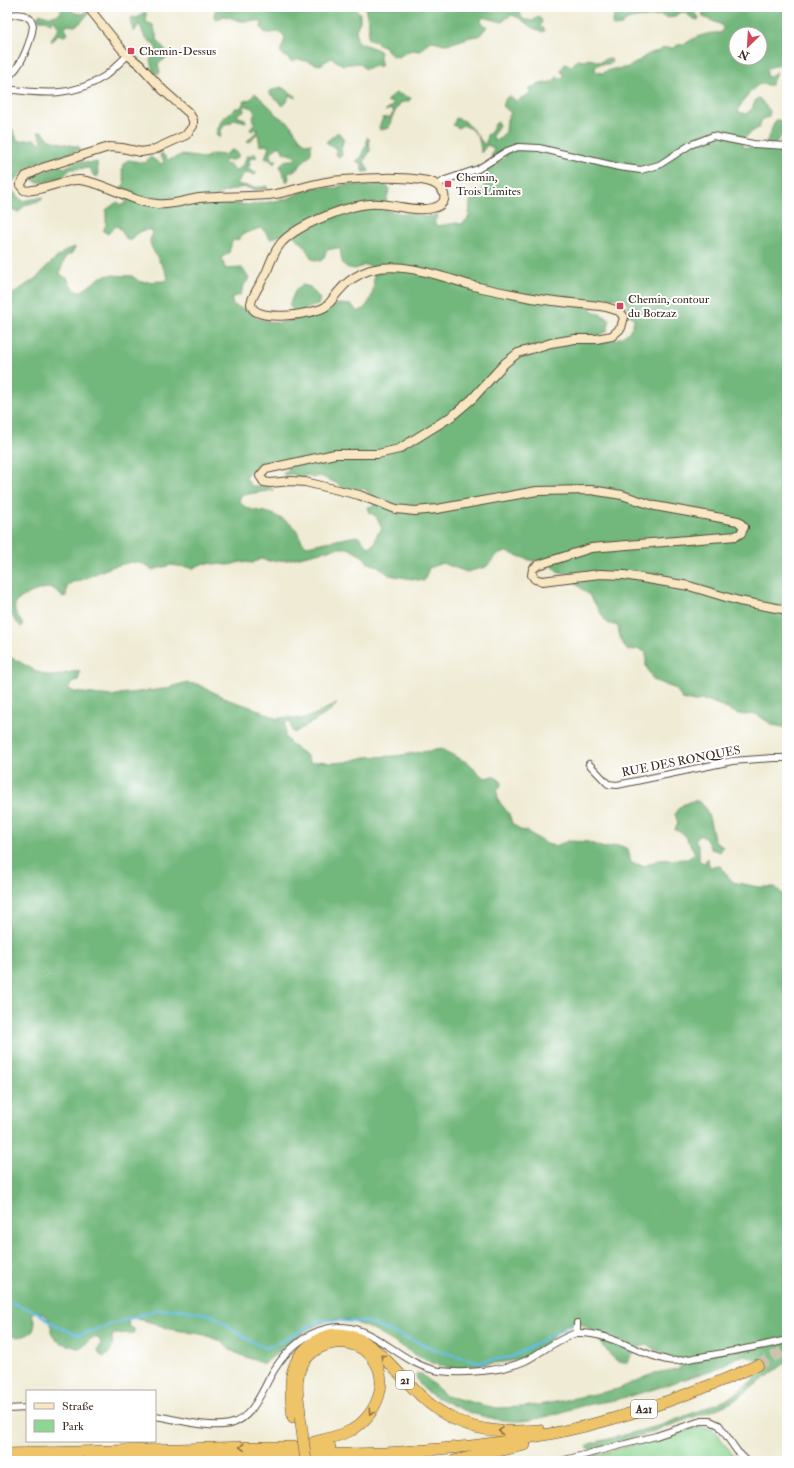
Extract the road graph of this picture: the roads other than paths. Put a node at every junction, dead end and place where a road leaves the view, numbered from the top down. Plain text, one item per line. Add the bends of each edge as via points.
1 (88, 7) edge
2 (7, 16) edge
3 (128, 56) junction
4 (7, 77) edge
5 (7, 89) edge
6 (787, 146) edge
7 (438, 185) junction
8 (787, 610) edge
9 (787, 758) edge
10 (589, 764) dead end
11 (577, 1323) dead end
12 (577, 1334) junction
13 (787, 1340) edge
14 (758, 1365) tunnel mouth
15 (26, 1408) edge
16 (7, 1409) edge
17 (156, 1416) edge
18 (297, 1417) junction
19 (582, 1427) junction
20 (470, 1445) junction
21 (281, 1446) junction
22 (7, 1454) edge
23 (151, 1454) junction
24 (88, 1461) edge
25 (298, 1461) edge
26 (306, 1461) edge
27 (453, 1461) edge
28 (561, 1461) edge
29 (747, 1461) edge

1 - 3 street
2 - 4 street via 26,16 30,18 33,26 21,59 14,72
3 - 5 street via 99,80 68,91 42,94
3 - 7 street via 192,116 193,123 189,132 174,142 153,150 141,152 122,148 102,148 42,168 23,179 20,185 24,190 30,192 49,185 78,180 158,205 200,198 268,195 308,184 344,179 406,178
6 - 7 street via 753,144 713,136 690,145 660,165 641,170 539,148 518,147
7 - 8 street via 444,196 441,204 432,208 363,204 342,210 290,235 273,254 265,276 252,299 254,310 274,316 312,311 326,306 346,283 360,274 374,269 400,268 431,273 524,297 612,309 619,311 624,317 621,328 612,336 604,338 551,343 518,353 452,416 399,449 378,454 340,454 271,468 263,471 261,479 270,484 296,481 312,483 359,495 405,511 437,509 525,493 577,489 611,492 655,506 738,521 744,527 743,532 736,536 591,548 538,565 533,569 532,575 542,581 596,574 624,575 689,586 739,601
9 - 10 street, RUE DES RONQUES via 732,760 617,785 608,784
11 - 12 street
12 - 13 street via 588,1333 607,1337 658,1358 673,1361
12 - 17 street via 517,1364 484,1370 450,1372 416,1363 364,1331 346,1327 326,1328 308,1336 283,1357 254,1405 236,1422 226,1425 211,1424
14 - 19 highway, A21 via 680,1398
15 - 16 street
19 -> 18 highway, 21 via 503,1431 465,1424 431,1405 374,1348 359,1339 342,1334 312,1343 295,1363 289,1384
18 -> 21 highway via 298,1378 310,1354 325,1345 339,1342 356,1346 370,1355 378,1369 381,1383 377,1402 366,1418 354,1428 334,1437
18 - 25 highway, 21
18 - 26 highway, bridge
19 - 20 highway, A21 via 534,1437
19 - 27 highway via 504,1450
20 - 21 highway, A21
20 - 23 highway, A21 via 385,1453
21 -> 23 highway, A21
22 - 23 highway, A21
23 - 24 highway, A21
28 - 29 street via 704,1420 719,1425 740,1456

